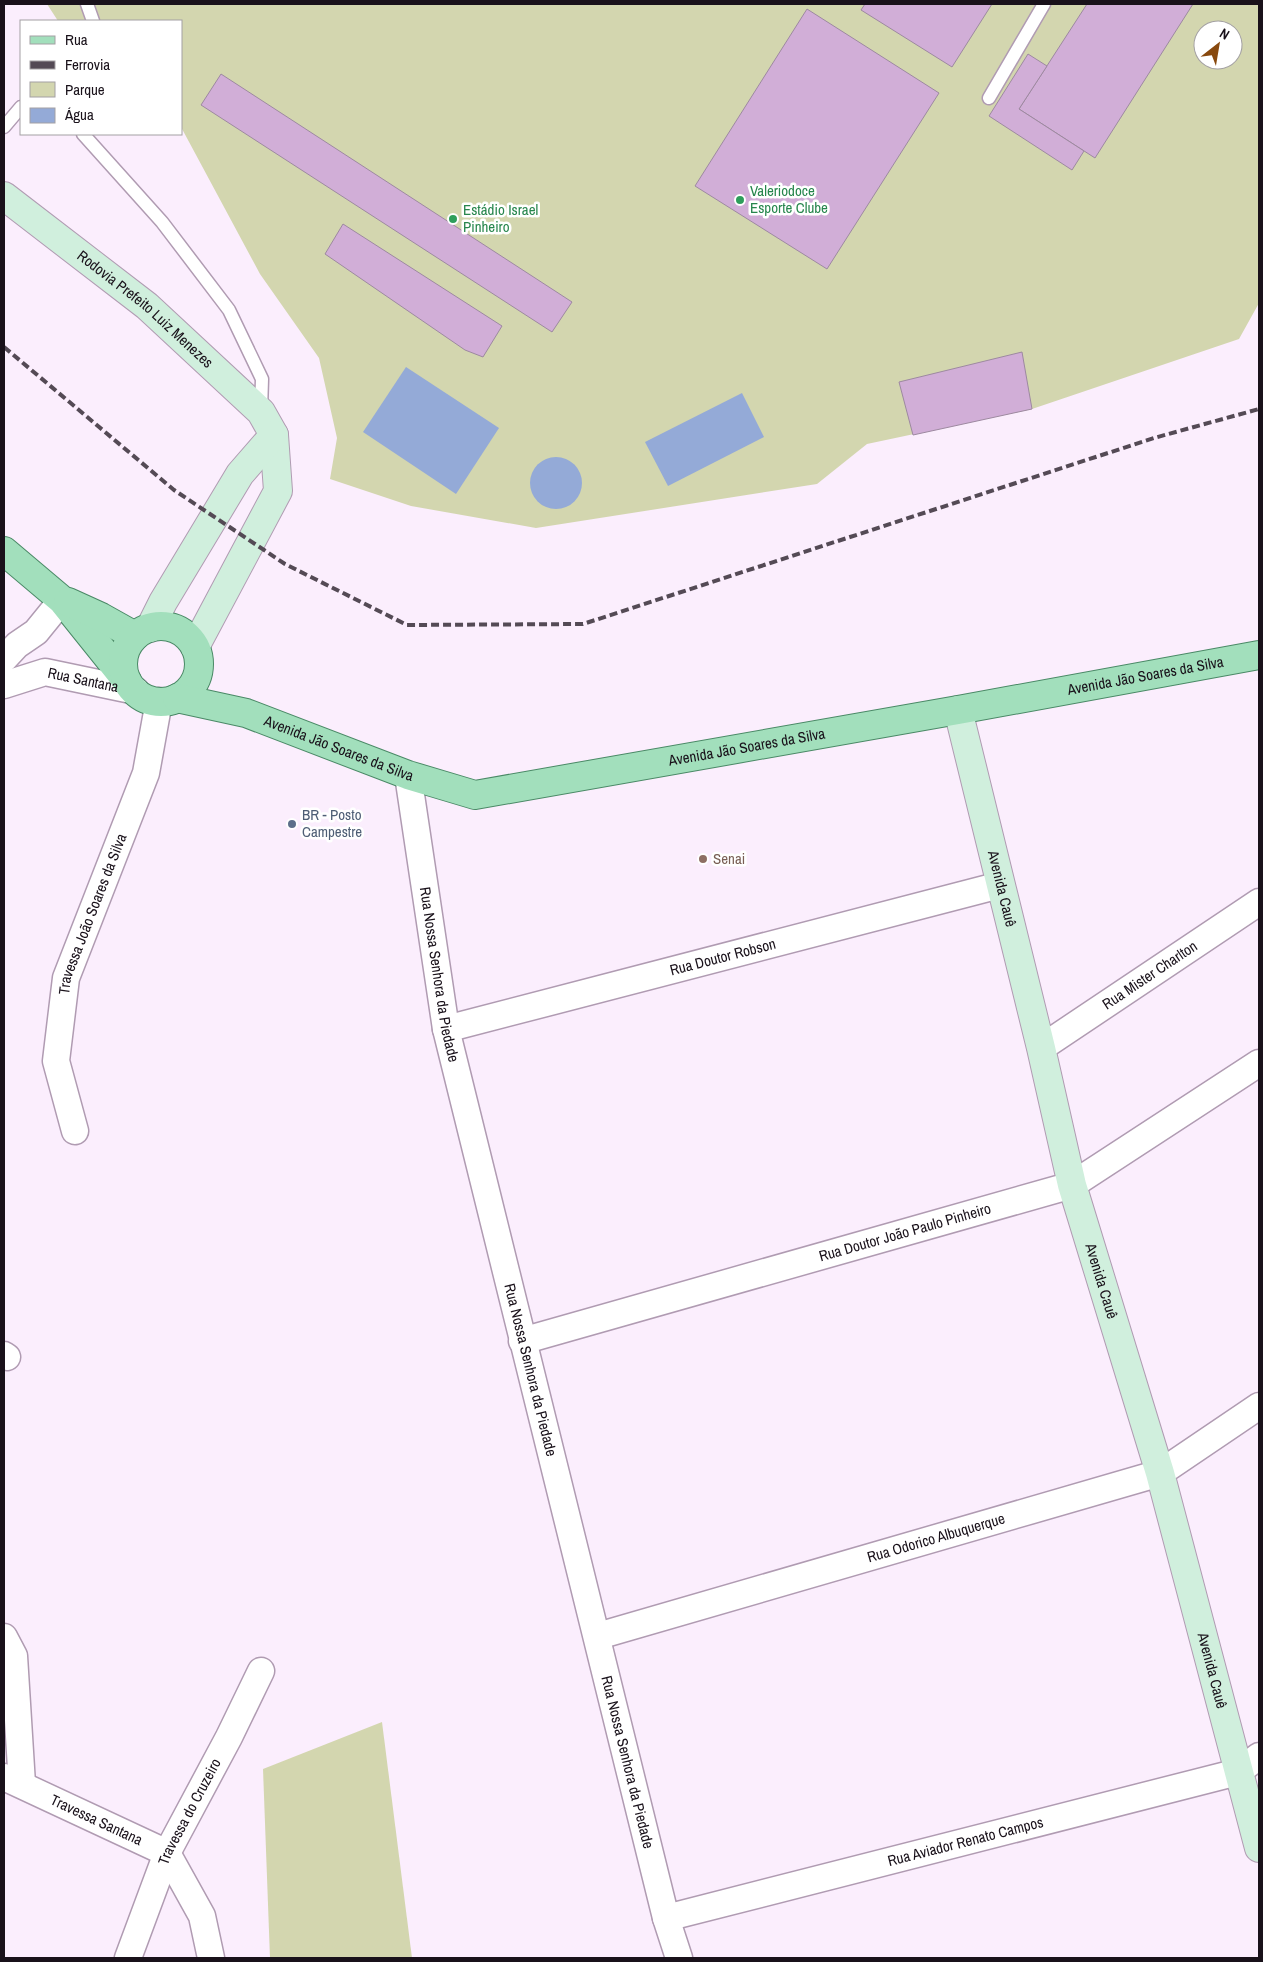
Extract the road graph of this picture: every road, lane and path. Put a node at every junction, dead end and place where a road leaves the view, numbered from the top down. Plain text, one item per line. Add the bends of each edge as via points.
1 (86, 4) edge
2 (1044, 4) edge
3 (93, 20) edge
4 (989, 98) dead end
5 (20, 108) edge
6 (4, 127) edge
7 (84, 135) edge
8 (4, 196) edge
9 (268, 424) junction
10 (4, 551) edge
11 (62, 600) junction
12 (143, 632) junction
13 (1259, 655) edge
14 (197, 658) junction
15 (4, 659) edge
16 (4, 685) edge
17 (150, 693) junction
18 (958, 710) junction
19 (246, 713) junction
20 (408, 775) junction
21 (1000, 886) junction
22 (1259, 902) edge
23 (446, 1029) junction
24 (1042, 1048) junction
25 (1259, 1063) edge
26 (75, 1131) dead end
27 (1072, 1186) junction
28 (522, 1340) junction
29 (1259, 1406) edge
30 (1160, 1473) junction
31 (598, 1636) junction
32 (4, 1638) edge
33 (261, 1671) dead end
34 (1249, 1764) edge
35 (13, 1780) edge
36 (1259, 1848) edge
37 (167, 1853) junction
38 (666, 1918) junction
39 (128, 1958) edge
40 (211, 1958) edge
41 (679, 1958) edge

1 - 3 lane
2 - 4 lane
5 - 6 lane
7 - 9 lane via 162,222 229,310 262,379
8 - 9 main road, Rodovia Prefeito Luiz Menezes via 147,306
9 - 12 main road
9 - 14 main road via 278,491
10 - 11 main road
11 - 12 main road
11 - 15 street via 36,632
11 - 17 main road
12 - 14 main road via 163,626 176,629 187,636
12 - 17 main road via 126,648 124,672
13 - 18 main road, Avenida Jão Soares da Silva
14 - 17 main road via 190,688
14 - 19 main road
16 - 17 street, Rua Santana via 44,672
17 - 19 main road
17 - 26 street, Travessa João Soares da Silva via 146,773 66,978 56,1061
18 - 20 main road, Avenida Jão Soares da Silva via 475,795
18 - 21 main road, Avenida Cauê
19 - 20 main road, Avenida Jão Soares da Silva
20 - 23 street, Rua Nossa Senhora da Piedade
21 - 23 street, Rua Doutor Robson
21 - 24 main road, Avenida Cauê
22 - 24 street, Rua Mister Charlton
23 - 28 street, Rua Nossa Senhora da Piedade
24 - 27 main road, Avenida Cauê
25 - 27 street, Rua Doutor João Paulo Pinheiro
27 - 28 street, Rua Doutor João Paulo Pinheiro
27 - 30 main road, Avenida Cauê
28 - 31 street, Rua Nossa Senhora da Piedade
29 - 30 street, Rua Odorico Albuquerque
30 - 31 street, Rua Odorico Albuquerque
30 - 34 main road, Avenida Cauê
31 - 38 street, Rua Nossa Senhora da Piedade
32 - 35 street via 14,1656
33 - 37 street, Travessa do Cruzeiro
34 - 36 main road, Avenida Cauê
34 - 38 street, Rua Aviador Renato Campos
35 - 37 street, Travessa Santana
37 - 39 street, Travessa do Cruzeiro
37 - 40 street via 202,1916
38 - 41 street, Rua Nossa Senhora da Piedade

